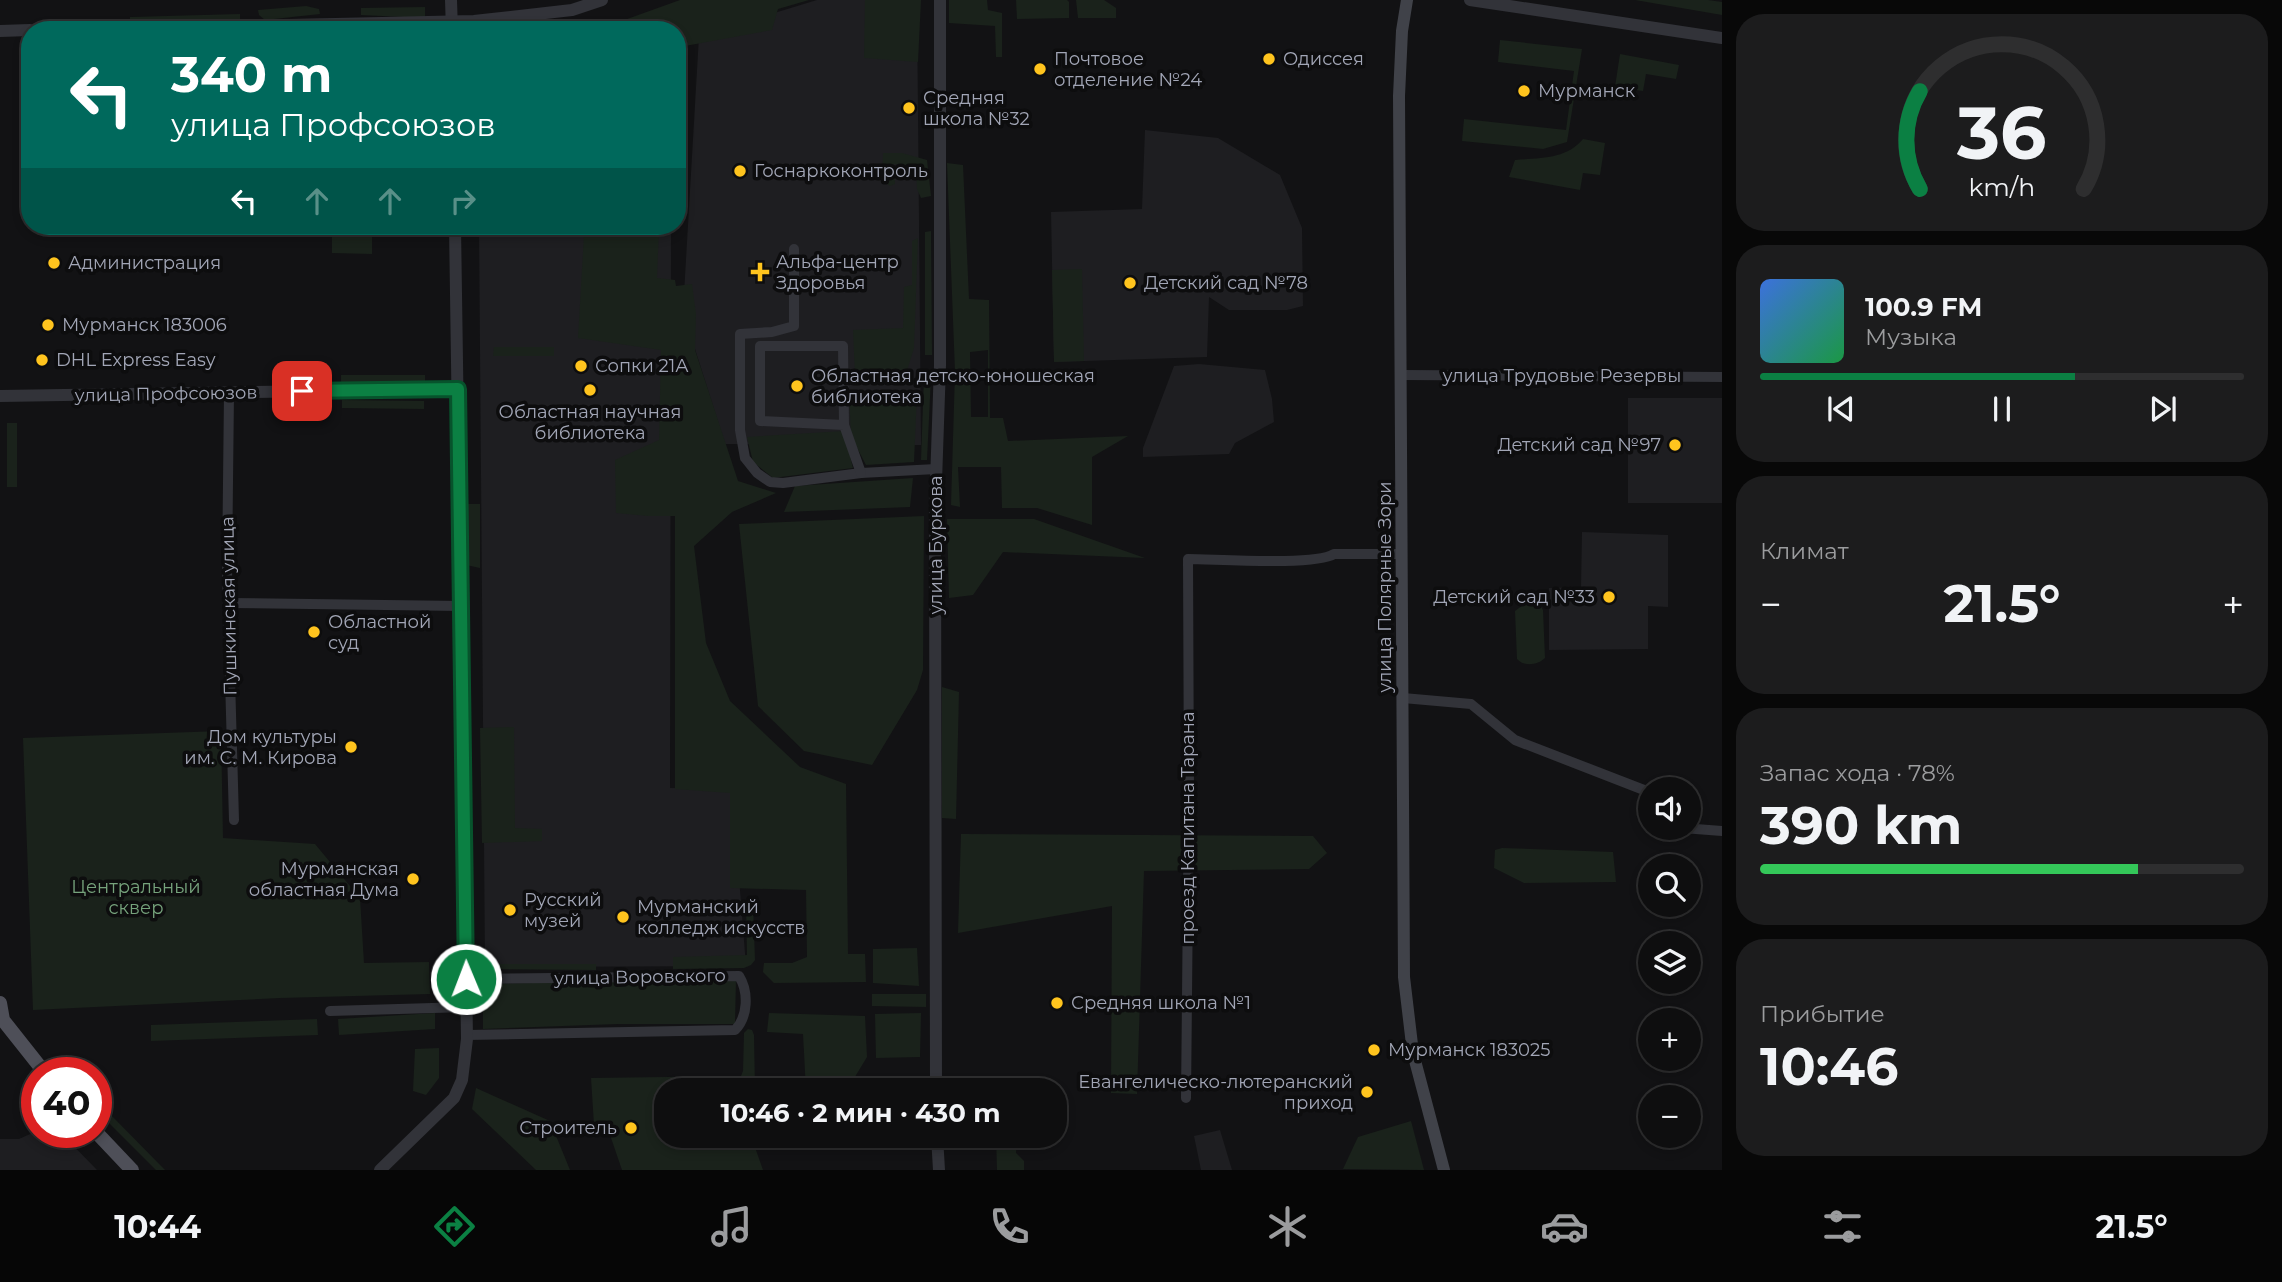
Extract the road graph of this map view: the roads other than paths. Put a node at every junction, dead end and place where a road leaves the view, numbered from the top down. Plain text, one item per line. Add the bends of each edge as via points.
1 (452, 0) edge
2 (602, 0) edge
3 (940, 0) edge
4 (1407, 0) edge
5 (1469, 0) edge
6 (452, 21) edge
7 (485, 21) edge
8 (21, 30) edge
9 (0, 31) edge
10 (1722, 38) edge
11 (455, 235) edge
12 (794, 249) dead end
13 (1402, 375) junction
14 (1722, 377) edge
15 (458, 389) junction
16 (229, 393) junction
17 (0, 396) edge
18 (844, 425) junction
19 (936, 469) junction
20 (861, 473) junction
21 (1402, 554) junction
22 (228, 603) junction
23 (461, 606) junction
24 (1403, 698) junction
25 (1638, 788) edge
26 (234, 820) dead end
27 (1701, 829) edge
28 (1722, 831) edge
29 (466, 979) junction
30 (0, 1003) edge
31 (467, 1007) junction
32 (330, 1011) dead end
33 (467, 1035) junction
34 (32, 1057) edge
35 (936, 1078) edge
36 (1186, 1098) dead end
37 (111, 1148) edge
38 (938, 1148) edge
39 (132, 1170) edge
40 (380, 1170) edge
41 (939, 1170) edge
42 (1444, 1170) edge

1 - 6 street
2 - 7 street via 572,10
3 - 19 street, улица Буркова
4 - 13 main road, улица Полярные Зори via 1399,96
5 - 10 street
8 - 9 street
11 - 15 street
12 - 20 street via 794,326 740,334 740,430 745,458 769,482
13 - 14 street, улица Трудовые Резервы
13 - 21 main road, улица Полярные Зори
15 - 16 street, улица Профсоюзов
15 - 23 street
16 - 17 street, улица Профсоюзов
16 - 22 street, Пушкинская улица
18 - 18 street via 843,346 760,346 760,421
18 - 20 street
19 - 20 street
19 - 35 street, улица Буркова
21 - 24 main road, улица Полярные Зори
21 - 36 street, проезд Капитана Тарана via 1334,554 1326,559 1298,560 1188,558
22 - 23 street
22 - 26 street, Пушкинская улица
23 - 29 street
24 - 25 street via 1471,704 1516,740
24 - 42 main road, улица Полярные Зори via 1404,977 1413,1053
27 - 28 street
29 - 31 street
29 - 33 street, улица Воровского via 739,976 746,986 744,1019 735,1030
30 - 34 main road via 3,1020
31 - 32 street
31 - 33 street
33 - 40 street via 462,1080 454,1098
37 - 39 main road
38 - 41 street

